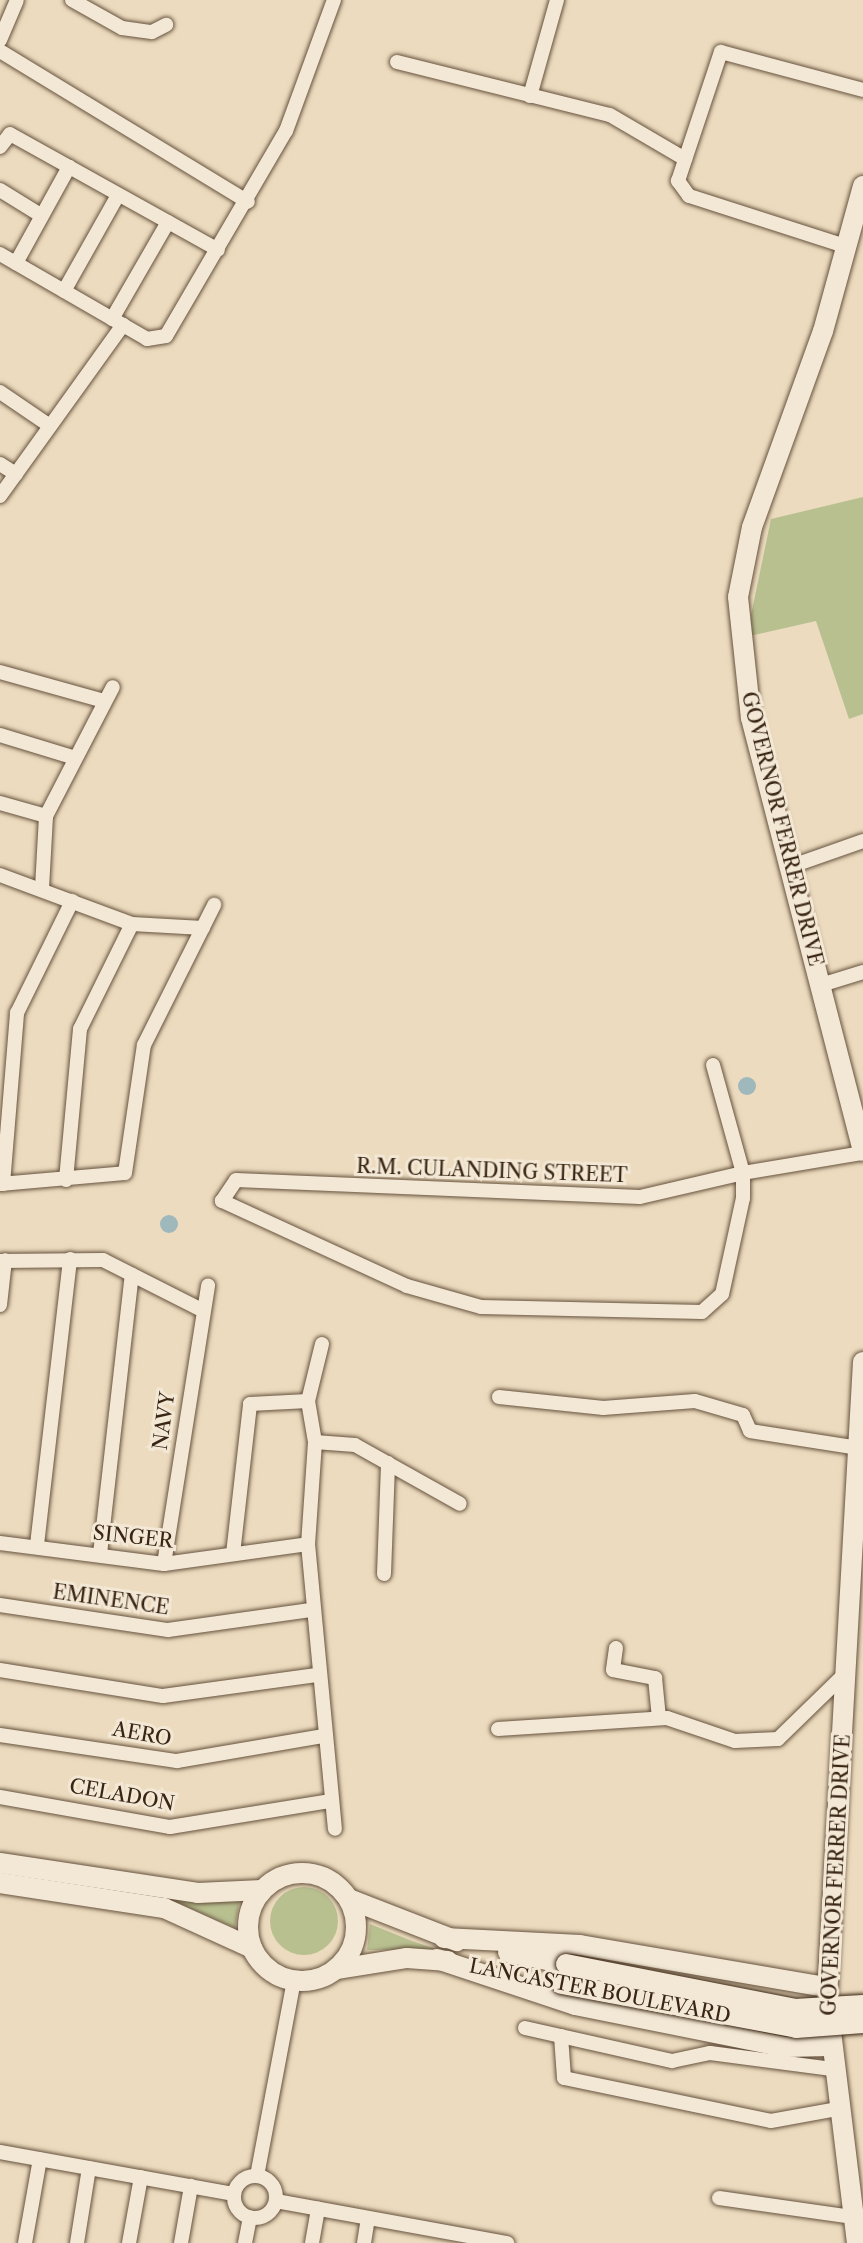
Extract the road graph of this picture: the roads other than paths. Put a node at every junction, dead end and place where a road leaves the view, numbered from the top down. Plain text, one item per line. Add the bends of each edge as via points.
1 (17, 0) edge
2 (72, 0) edge
3 (334, 0) edge
4 (557, 0) edge
5 (166, 25) dead end
6 (0, 40) edge
7 (0, 51) edge
8 (397, 62) dead end
9 (863, 90) edge
10 (530, 96) junction
11 (0, 147) edge
12 (685, 159) junction
13 (69, 167) junction
14 (863, 186) edge
15 (0, 190) edge
16 (118, 195) junction
17 (248, 202) junction
18 (42, 216) junction
19 (168, 222) junction
20 (848, 247) junction
21 (218, 250) junction
22 (0, 254) edge
23 (16, 263) junction
24 (64, 291) junction
25 (117, 322) junction
26 (0, 392) edge
27 (50, 426) junction
28 (0, 464) edge
29 (16, 474) junction
30 (0, 496) edge
31 (0, 672) edge
32 (113, 687) dead end
33 (104, 701) junction
34 (0, 735) edge
35 (75, 758) junction
36 (0, 803) edge
37 (46, 816) junction
38 (863, 841) edge
39 (792, 866) junction
40 (1, 877) edge
41 (42, 888) junction
42 (72, 901) junction
43 (214, 905) dead end
44 (132, 924) junction
45 (203, 928) junction
46 (863, 972) edge
47 (821, 985) junction
48 (713, 1065) dead end
49 (857, 1083) edge
50 (861, 1129) edge
51 (863, 1152) edge
52 (743, 1173) junction
53 (66, 1180) junction
54 (1, 1184) edge
55 (70, 1259) junction
56 (2, 1260) edge
57 (132, 1275) junction
58 (208, 1285) dead end
59 (0, 1305) edge
60 (200, 1309) junction
61 (322, 1344) dead end
62 (863, 1362) edge
63 (499, 1397) dead end
64 (308, 1401) junction
65 (315, 1442) junction
66 (859, 1448) junction
67 (388, 1463) junction
68 (460, 1504) dead end
69 (0, 1543) edge
70 (308, 1544) junction
71 (37, 1545) junction
72 (100, 1554) junction
73 (233, 1554) junction
74 (164, 1564) junction
75 (384, 1574) dead end
76 (0, 1605) edge
77 (311, 1610) junction
78 (616, 1648) dead end
79 (0, 1670) edge
80 (847, 1672) junction
81 (317, 1675) junction
82 (659, 1718) junction
83 (498, 1729) dead end
84 (0, 1735) edge
85 (324, 1736) junction
86 (0, 1797) edge
87 (331, 1801) junction
88 (335, 1829) dead end
89 (0, 1863) edge
90 (0, 1883) edge
91 (262, 1890) junction
92 (349, 1899) junction
93 (444, 1938) junction
94 (252, 1948) junction
95 (437, 1959) junction
96 (338, 1969) junction
97 (564, 1974) junction
98 (294, 1981) junction
99 (827, 1987) junction
100 (863, 2005) edge
101 (863, 2023) edge
102 (525, 2028) dead end
103 (561, 2036) junction
104 (829, 2046) junction
105 (832, 2069) junction
106 (838, 2109) junction
107 (0, 2152) edge
108 (40, 2159) junction
109 (89, 2168) junction
110 (257, 2176) junction
111 (141, 2177) junction
112 (191, 2186) junction
113 (234, 2194) junction
114 (719, 2198) dead end
115 (276, 2201) junction
116 (318, 2209) junction
117 (250, 2217) junction
118 (852, 2217) junction
119 (368, 2218) junction
120 (420, 2227) junction
121 (472, 2240) edge
122 (25, 2243) edge
123 (77, 2243) edge
124 (129, 2243) edge
125 (181, 2243) edge
126 (245, 2243) edge
127 (312, 2243) edge
128 (364, 2243) edge
129 (417, 2243) edge
130 (507, 2243) edge
131 (857, 2243) edge

1 - 6 street
2 - 5 street via 122,28 152,32
3 - 17 street via 286,131
4 - 10 street
7 - 17 street
8 - 10 street
9 - 12 street via 721,52
10 - 12 street via 610,115
11 - 13 street via 10,134
12 - 20 street via 678,181 689,196
13 - 16 street
13 - 18 street
14 - 20 main road, GOVERNOR FERRER DRIVE
15 - 18 street
16 - 19 street
16 - 24 street
17 - 21 street
18 - 23 street
19 - 21 street
19 - 25 street
20 - 39 main road, GOVERNOR FERRER DRIVE via 752,527 738,597 751,718
21 - 25 street via 166,336 147,339
22 - 23 street
23 - 24 street
24 - 25 street
25 - 27 street
26 - 27 street
27 - 29 street
28 - 29 street
29 - 30 street
31 - 33 street
32 - 33 street
33 - 35 street
34 - 35 street
35 - 37 street
36 - 37 street
37 - 41 street
38 - 39 street
39 - 47 main road, GOVERNOR FERRER DRIVE
40 - 41 street
41 - 42 street
42 - 44 street
42 - 54 street via 17,1013
43 - 45 street
44 - 45 street
44 - 53 street via 80,1029
45 - 53 street via 144,1045 130,1164 117,1178
46 - 47 street
47 - 49 main road, GOVERNOR FERRER DRIVE
48 - 52 street
49 - 50 main road, GOVERNOR FERRER DRIVE
50 - 51 main road, GOVERNOR FERRER DRIVE
51 - 52 street, R.M. CULANDING STREET
52 - 52 street, R.M. CULANDING STREET via 640,1197 236,1180 222,1201 407,1286 481,1307 702,1312 722,1294
53 - 54 street
55 - 56 street
55 - 57 street via 103,1260
55 - 71 street
56 - 59 street
57 - 60 street
57 - 72 street
58 - 60 street, NAVY
60 - 74 street, NAVY
61 - 64 street
62 - 66 main road, GOVERNOR FERRER DRIVE
63 - 66 street via 603,1408 695,1401 743,1415 750,1431
64 - 65 street
64 - 73 street via 250,1404
65 - 67 street via 355,1445
65 - 70 street
66 - 80 main road, GOVERNOR FERRER DRIVE
67 - 68 street
67 - 75 street
69 - 71 street, SINGER
70 - 73 street, SINGER
70 - 77 street
71 - 72 street, SINGER
72 - 74 street, SINGER
73 - 74 street, SINGER
76 - 77 street, EMINENCE via 168,1630
77 - 81 street
78 - 82 street via 613,1670 655,1678
79 - 81 street via 163,1696
80 - 82 street via 778,1739 735,1741
80 - 99 main road, GOVERNOR FERRER DRIVE
81 - 85 street
82 - 83 street
84 - 85 street, AERO via 177,1761
85 - 87 street
86 - 87 street, CELADON via 170,1827
87 - 88 street
89 - 91 main road via 198,1893
90 - 94 main road via 164,1908
91 - 92 main road via 289,1875 310,1874
91 - 94 main road via 249,1918
92 - 93 main road, LANCASTER BOULEVARD
92 - 96 main road via 356,1936
93 - 97 main road, LANCASTER BOULEVARD
93 - 99 main road via 580,1945
94 - 98 main road via 271,1972
95 - 96 main road, LANCASTER BOULEVARD
95 - 97 main road, LANCASTER BOULEVARD
95 - 104 main road via 575,2005 786,2047
96 - 98 main road
97 - 100 main road, LANCASTER BOULEVARD, bridge via 795,2009
97 - 101 main road, LANCASTER BOULEVARD, bridge via 796,2028
98 - 110 street
99 - 104 main road, GOVERNOR FERRER DRIVE
102 - 103 street
103 - 105 street via 672,2061 710,2053
103 - 106 street via 564,2078 771,2121
104 - 105 main road, GOVERNOR FERRER DRIVE
105 - 106 main road, GOVERNOR FERRER DRIVE
106 - 118 main road, GOVERNOR FERRER DRIVE
107 - 108 street
108 - 109 street
108 - 122 street
109 - 111 street
109 - 123 street
110 - 113 street via 244,2178
110 - 115 street via 272,2185
111 - 112 street
111 - 124 street
112 - 113 street
112 - 125 street
113 - 117 street
114 - 118 street
115 - 116 street
115 - 117 street via 263,2216
116 - 119 street
116 - 127 street
117 - 126 street
118 - 131 main road, GOVERNOR FERRER DRIVE
119 - 120 street
119 - 128 street
120 - 121 street
120 - 129 street
121 - 130 street

